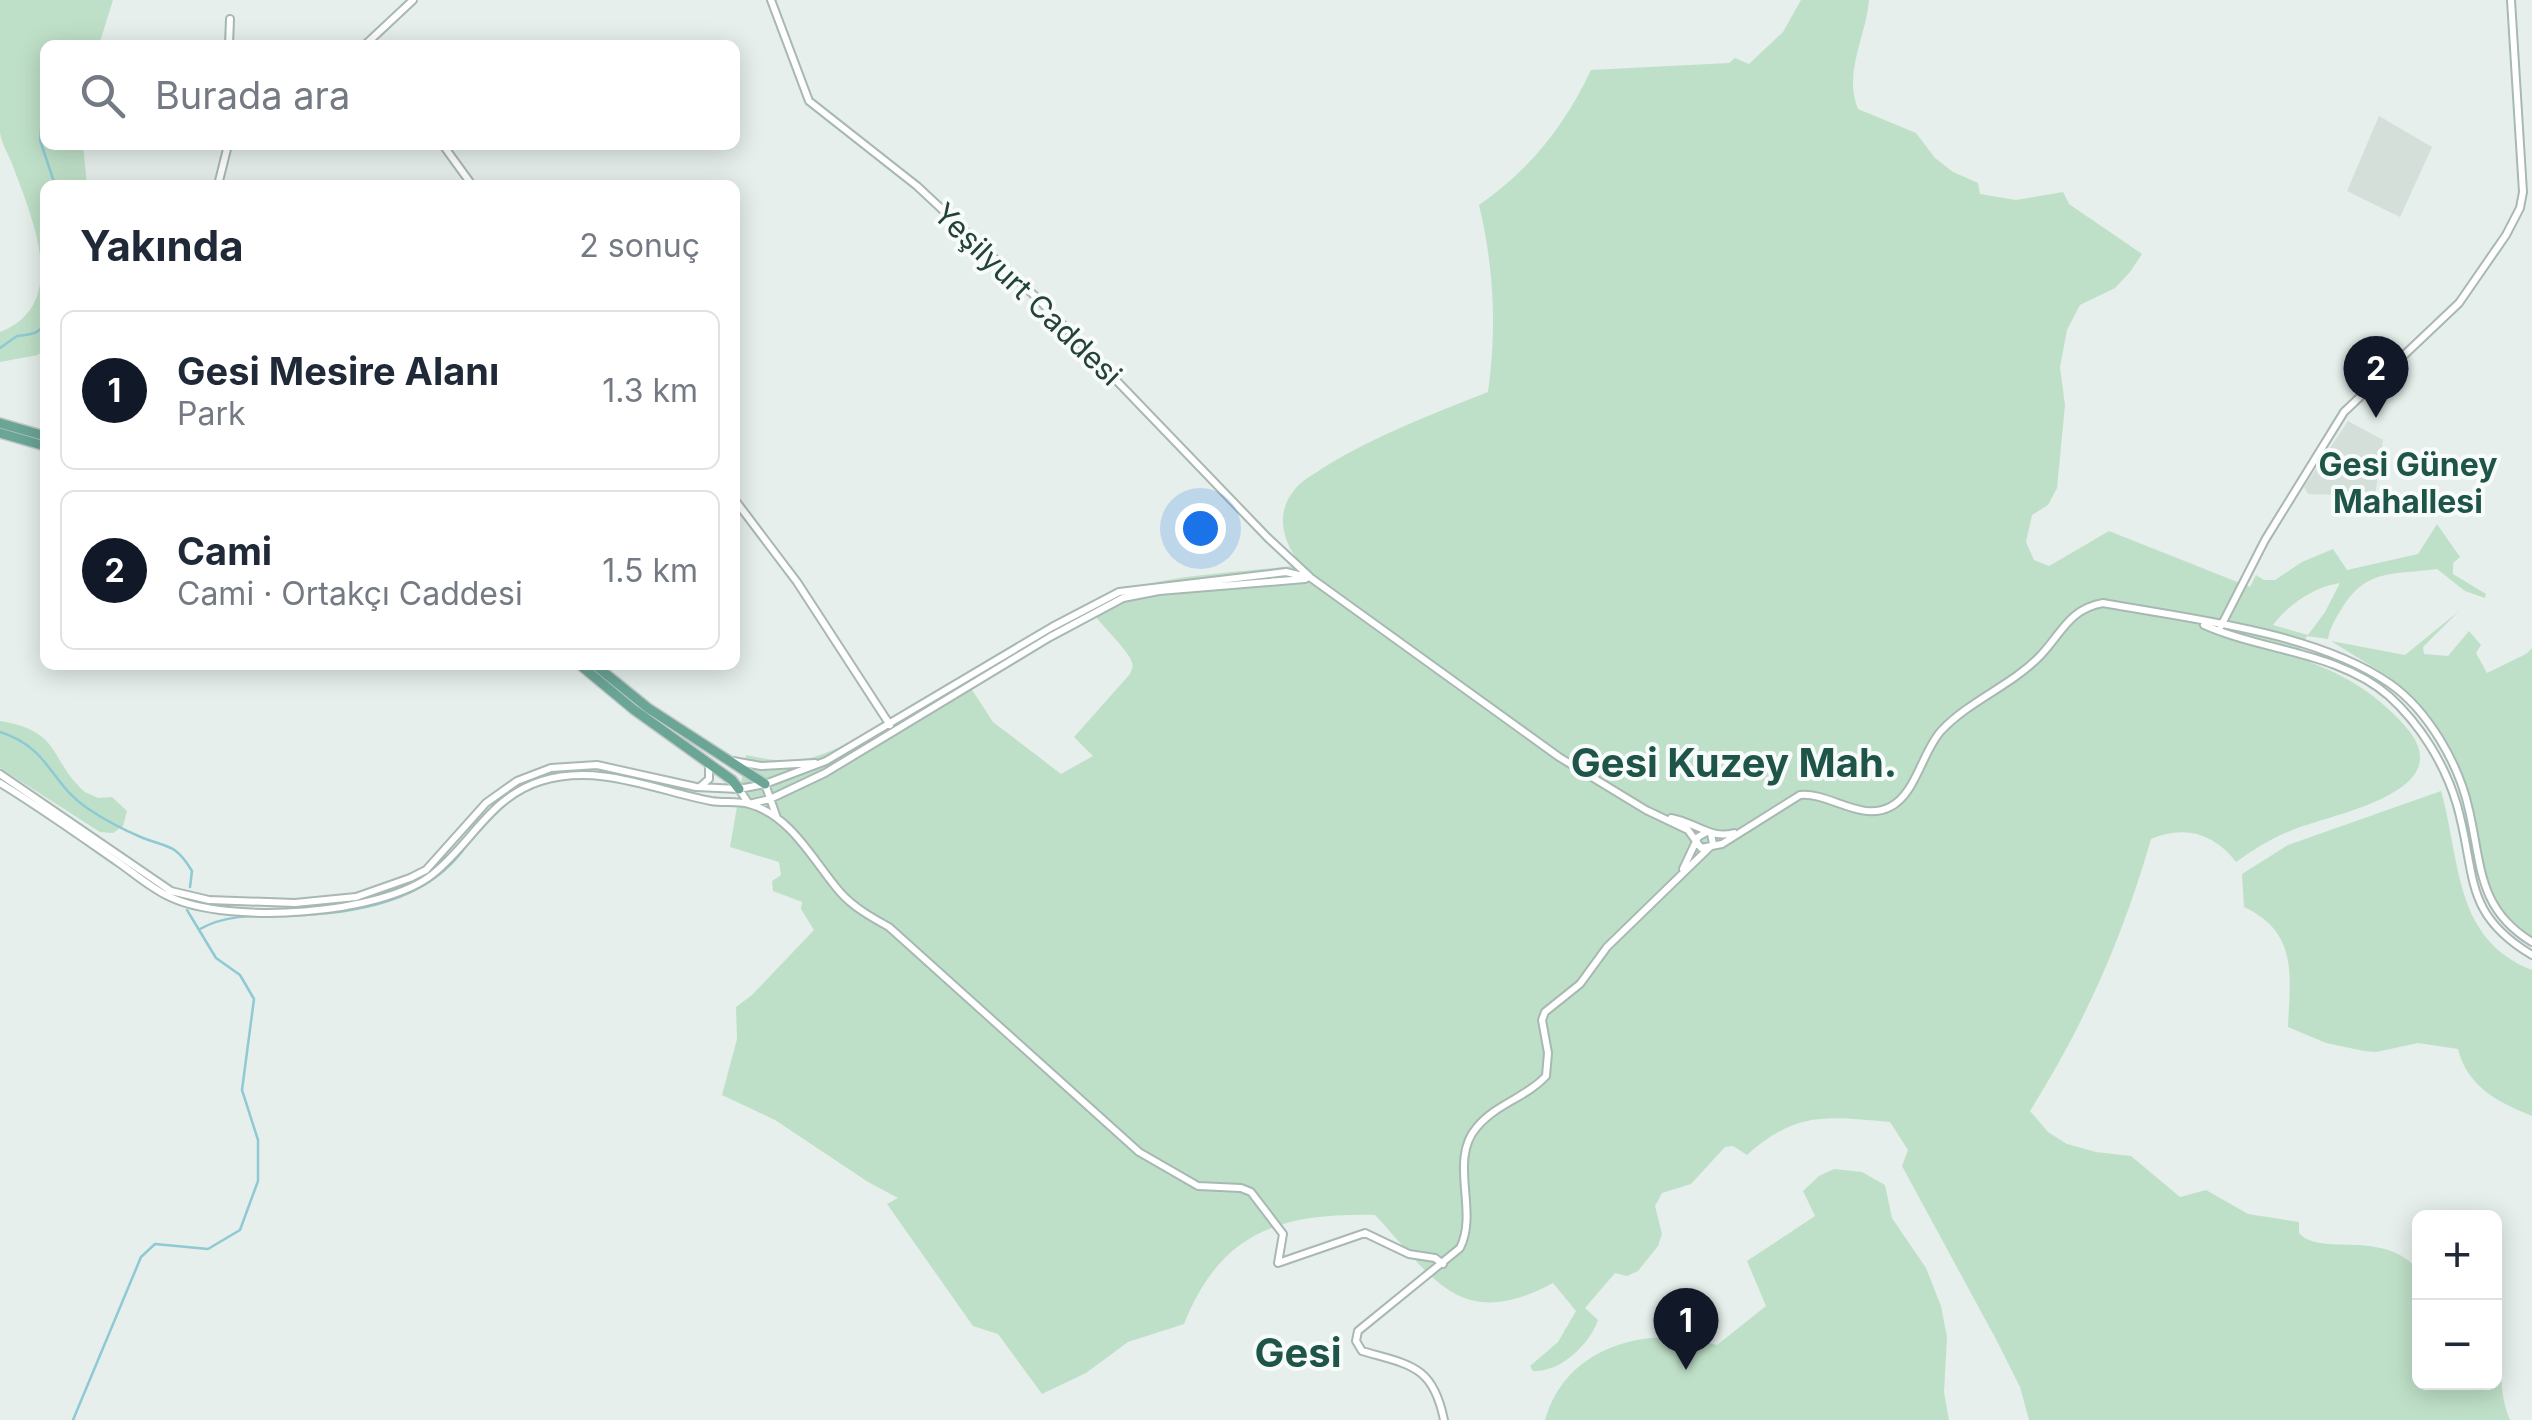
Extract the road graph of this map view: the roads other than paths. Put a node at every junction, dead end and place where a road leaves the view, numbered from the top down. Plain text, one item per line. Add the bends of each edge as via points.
1 (413, 0) edge
2 (771, 0) edge
3 (2511, 0) edge
4 (230, 19) dead end
5 (229, 40) edge
6 (378, 40) edge
7 (227, 150) edge
8 (447, 150) edge
9 (219, 180) edge
10 (468, 180) edge
11 (0, 423) edge
12 (0, 433) edge
13 (40, 435) edge
14 (40, 445) edge
15 (740, 507) edge
16 (1311, 578) junction
17 (2189, 619) junction
18 (2221, 626) junction
19 (586, 670) edge
20 (601, 670) edge
21 (890, 725) junction
22 (718, 755) junction
23 (705, 759) junction
24 (826, 761) junction
25 (0, 774) edge
26 (0, 783) edge
27 (765, 784) junction
28 (696, 788) junction
29 (739, 789) junction
30 (770, 799) junction
31 (749, 804) junction
32 (1660, 816) junction
33 (777, 819) junction
34 (1739, 831) junction
35 (1710, 834) junction
36 (1697, 839) junction
37 (1711, 846) junction
38 (1682, 870) junction
39 (2532, 942) edge
40 (2532, 955) edge
41 (1444, 1264) junction
42 (1444, 1420) edge

1 - 6 street
2 - 16 street, Yeşilyurt Caddesi via 810,100 903,174 1037,298
3 - 18 street via 2520,208 2458,302 2344,412
4 - 5 street
7 - 9 street
8 - 10 street
11 - 13 main road
12 - 14 main road
15 - 21 street
16 - 21 street via 1286,572 1120,592
16 - 30 street via 1124,598 825,774
16 - 32 street, Yeşilyurt Caddesi via 1559,757
17 - 18 street
17 - 34 street via 2088,606 2069,618 2040,656 1940,732 1889,808 1865,811 1800,795
17 - 40 street via 2328,664 2386,693 2448,776 2486,917
18 - 39 street via 2291,640 2363,666 2416,708 2458,772 2496,912
19 - 23 main road
20 - 22 main road
21 - 24 street
22 - 24 street via 761,766
22 - 27 main road
23 - 28 street via 710,774
23 - 29 main road
24 - 27 street
25 - 28 street via 171,891 264,902 356,897 410,878 426,870 486,803 551,768 597,765
26 - 31 street via 170,898 231,910 326,910 398,894 444,864 507,797 553,778 597,775
27 - 29 street
27 - 30 street
28 - 29 street
29 - 31 street
30 - 31 street
30 - 33 street
31 - 33 street
32 - 35 street via 1692,822
32 - 36 street
33 - 41 street via 842,894 889,927 1139,1152 1198,1186 1251,1192 1283,1234 1278,1263 1364,1232
34 - 35 street
34 - 37 street
35 - 36 street
35 - 37 street
36 - 37 street via 1702,848
36 - 38 street
37 - 38 street
38 - 41 street via 1606,947 1580,984 1545,1012 1546,1076 1492,1112 1465,1147 1467,1231
41 - 42 street via 1362,1326 1356,1342 1366,1352 1417,1368 1438,1396

